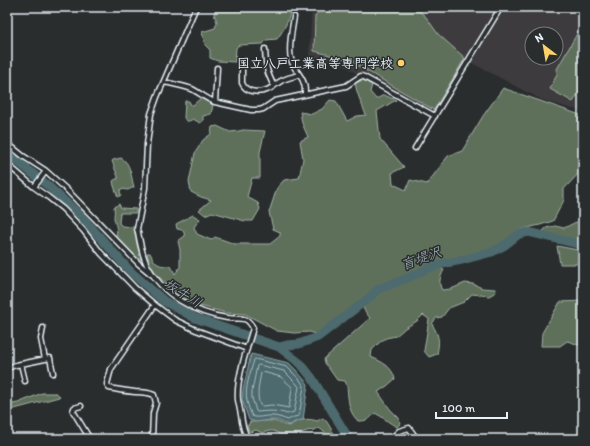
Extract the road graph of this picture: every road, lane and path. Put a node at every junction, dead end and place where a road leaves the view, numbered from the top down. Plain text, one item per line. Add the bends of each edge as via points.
1 (196, 7) edge
2 (501, 7) edge
3 (294, 18) dead end
4 (266, 49) dead end
5 (242, 62) dead end
6 (217, 68) dead end
7 (298, 75) junction
8 (164, 82) junction
9 (274, 86) junction
10 (305, 94) junction
11 (215, 102) junction
12 (435, 116) junction
13 (7, 142) edge
14 (415, 148) dead end
15 (7, 164) edge
16 (45, 172) junction
17 (35, 186) junction
18 (153, 276) junction
19 (154, 305) junction
20 (43, 328) dead end
21 (247, 349) junction
22 (45, 359) junction
23 (21, 364) junction
24 (7, 368) edge
25 (53, 373) dead end
26 (24, 382) dead end
27 (81, 406) dead end
28 (90, 439) edge
29 (152, 439) edge
30 (248, 439) edge
31 (391, 439) edge
32 (417, 439) edge

1 - 8 street
2 - 12 street
3 - 7 street via 290,59
4 - 9 street via 268,74
5 - 9 street via 242,83 248,90 255,92
6 - 11 street
7 - 9 street
7 - 10 street via 304,84
8 - 11 street via 191,89
8 - 18 street via 151,114 137,229 146,264
10 - 11 street via 275,100 259,110
10 - 12 street via 346,86 361,76
12 - 14 street
13 - 16 street
15 - 17 street
16 - 17 street
16 - 18 street via 71,194
17 - 19 street via 63,209 135,288
18 - 21 street via 189,306 228,318 248,320 253,328
19 - 21 street via 196,330
19 - 29 street via 111,369 107,384 109,388 150,392 154,395 156,403
20 - 22 street via 41,339
21 - 30 street via 238,400
22 - 23 street
22 - 25 street via 50,358
23 - 24 street
23 - 26 street
27 - 28 street via 74,408 73,411
31 - 32 street via 399,431 409,428

